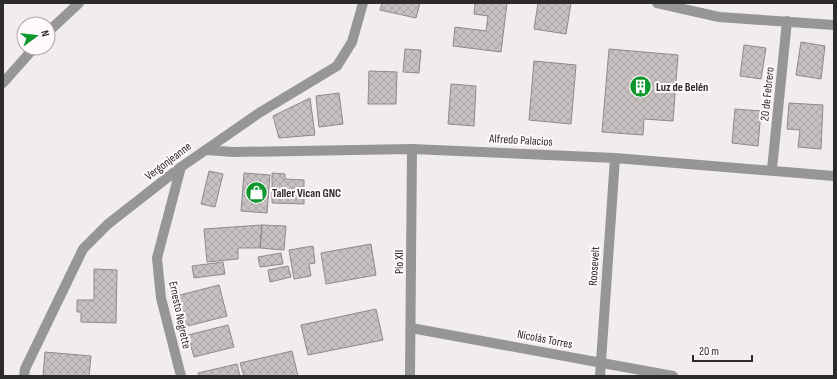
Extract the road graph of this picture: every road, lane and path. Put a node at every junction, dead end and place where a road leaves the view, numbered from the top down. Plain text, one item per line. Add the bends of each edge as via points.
1 (79, 3) edge
2 (363, 3) edge
3 (657, 3) edge
4 (787, 21) junction
5 (56, 25) edge
6 (834, 25) edge
7 (27, 56) edge
8 (3, 83) edge
9 (412, 149) junction
10 (206, 150) junction
11 (616, 158) junction
12 (181, 166) junction
13 (772, 169) junction
14 (834, 176) edge
15 (411, 328) junction
16 (600, 363) junction
17 (24, 376) edge
18 (181, 376) edge
19 (410, 376) edge
20 (600, 376) edge
21 (673, 376) edge

1 - 5 street
2 - 10 street, Vergonjeanne via 352,42 337,66 259,113
3 - 4 street via 719,17
4 - 6 street
4 - 13 street, 20 de Febrero
7 - 8 street
9 - 10 street, Alfredo Palacios via 233,152
9 - 11 street, Alfredo Palacios
9 - 15 street, Pío XII
10 - 12 street, Vergonjeanne
11 - 13 street, Alfredo Palacios
11 - 16 street, Roosevelt
12 - 17 street, Vergonjeanne via 108,224 83,249 25,369
12 - 18 street, Ernesto Negrette via 156,258 161,298
13 - 14 street, Alfredo Palacios
15 - 16 street, Nicolás Torres
15 - 19 street, Pío XII
16 - 20 street, Roosevelt
16 - 21 street, Nicolás Torres

